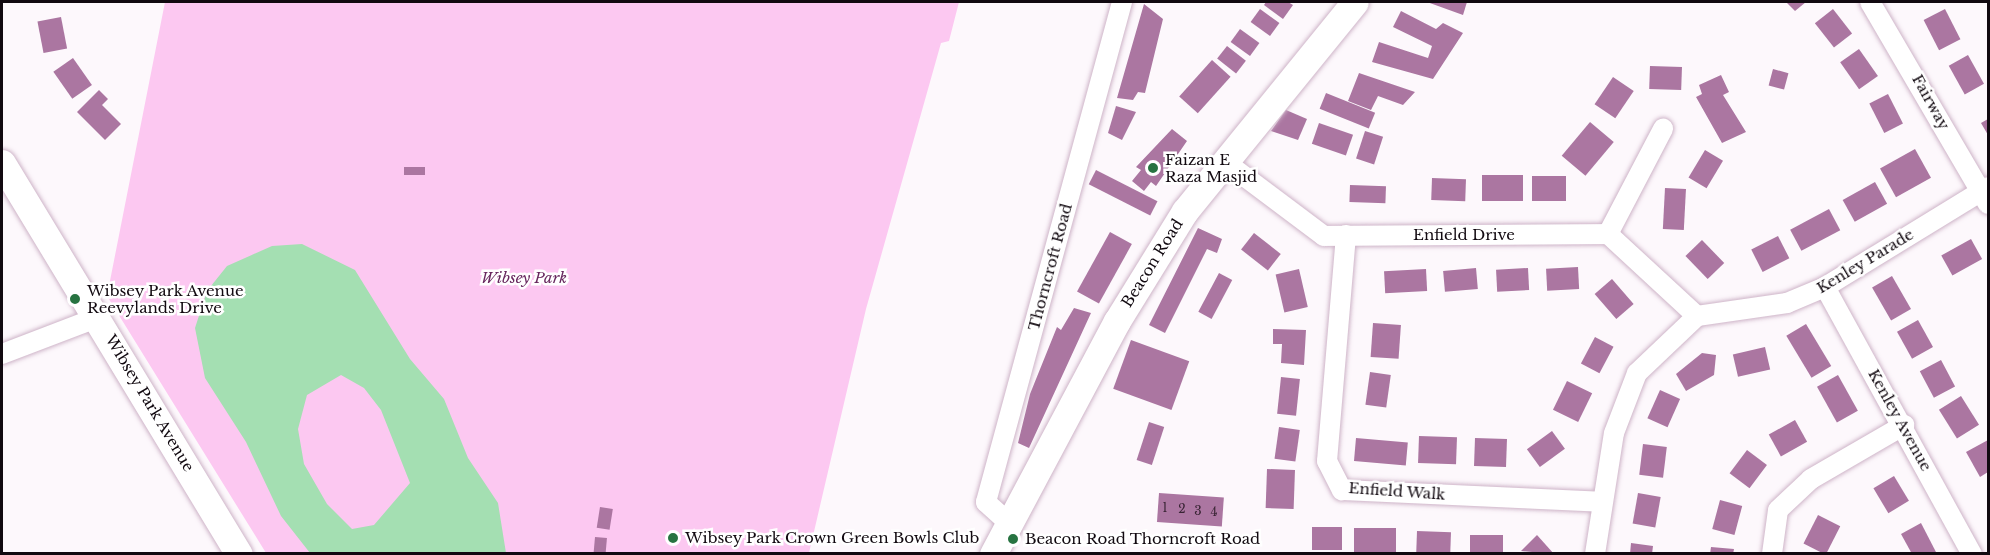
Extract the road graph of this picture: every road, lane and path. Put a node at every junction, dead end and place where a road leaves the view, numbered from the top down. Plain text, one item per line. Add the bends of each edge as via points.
1 (1122, 2) edge
2 (1354, 2) edge
3 (1870, 2) edge
4 (1663, 129) dead end
5 (1224, 161) junction
6 (2, 163) edge
7 (1986, 194) edge
8 (1608, 234) junction
9 (1346, 235) junction
10 (1825, 287) junction
11 (1697, 316) junction
12 (99, 317) junction
13 (2, 354) edge
14 (1904, 425) junction
15 (1602, 502) junction
16 (1009, 523) junction
17 (239, 554) edge
18 (993, 554) edge
19 (1595, 554) edge
20 (1772, 554) edge
21 (1972, 554) edge

1 - 16 street, Thorncroft Road via 986,502
2 - 5 main road, Beacon Road
3 - 7 street, Fairway
4 - 8 street
5 - 9 street, Enfield Drive via 1324,236
5 - 16 main road, Beacon Road via 1185,211 1117,321
6 - 12 main road, Wibsey Park Avenue
7 - 10 street, Kenley Parade
8 - 9 street, Enfield Drive
8 - 11 street
9 - 15 street, Enfield Walk via 1327,461 1342,490
10 - 11 street, Kenley Parade via 1787,303
10 - 14 street, Kenley Avenue
11 - 15 street via 1637,373 1614,433
12 - 13 street
12 - 17 main road, Wibsey Park Avenue
14 - 20 street via 1810,478 1778,510
14 - 21 street, Kenley Avenue
15 - 19 street
16 - 18 main road, Beacon Road

